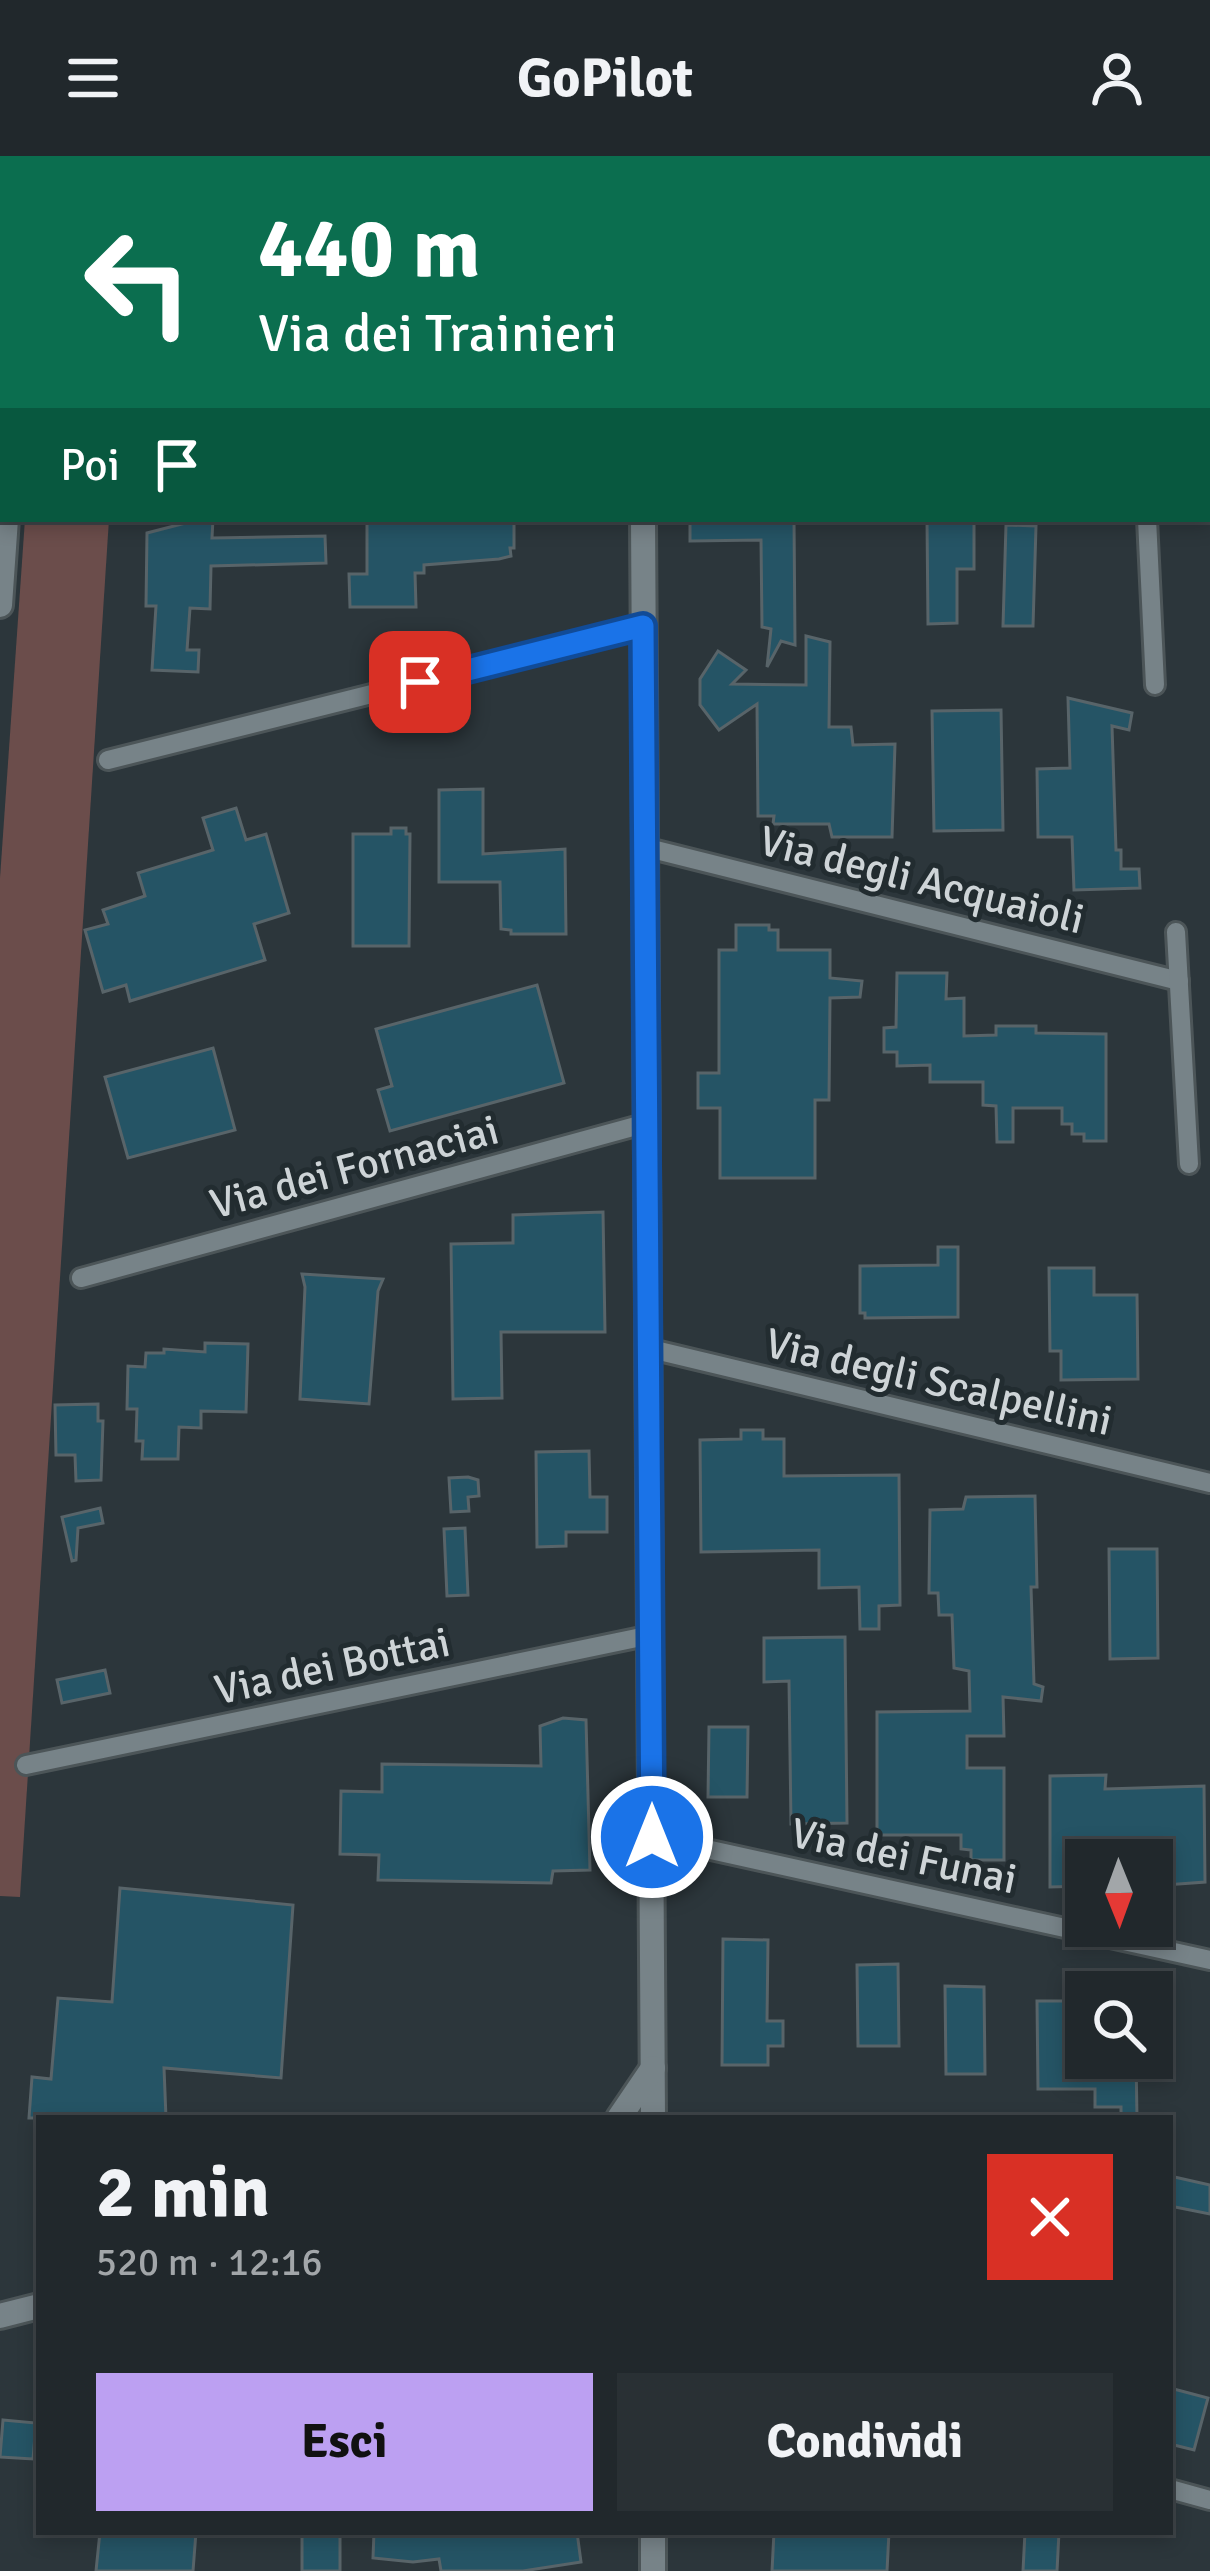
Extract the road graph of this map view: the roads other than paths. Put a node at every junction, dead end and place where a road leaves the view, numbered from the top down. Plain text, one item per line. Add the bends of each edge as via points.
1 (6, 522) edge
2 (643, 522) edge
3 (1147, 522) edge
4 (0, 605) edge
5 (643, 626) junction
6 (1155, 685) dead end
7 (108, 760) dead end
8 (648, 848) junction
9 (1176, 932) dead end
10 (1179, 980) junction
11 (647, 1123) junction
12 (1189, 1164) dead end
13 (81, 1278) dead end
14 (651, 1349) junction
15 (1210, 1483) edge
16 (651, 1635) junction
17 (26, 1765) dead end
18 (652, 1837) junction
19 (1210, 1960) edge
20 (653, 2068) junction
21 (621, 2115) edge
22 (653, 2115) edge
23 (36, 2307) edge
24 (0, 2316) edge
25 (1173, 2490) edge
26 (1210, 2500) edge
27 (653, 2535) edge
28 (653, 2571) edge

1 - 4 street
2 - 5 street
3 - 6 street
5 - 7 street
5 - 8 street
8 - 10 street, Via degli Acquaioli
8 - 11 street
9 - 10 street
10 - 12 street
11 - 13 street, Via dei Fornaciai
11 - 14 street
14 - 15 street, Via degli Scalpellini
14 - 16 street
16 - 17 street, Via dei Bottai
16 - 18 street
18 - 19 street, Via dei Funai
18 - 20 street
20 - 21 street
20 - 22 street
23 - 24 street
25 - 26 street
27 - 28 street

